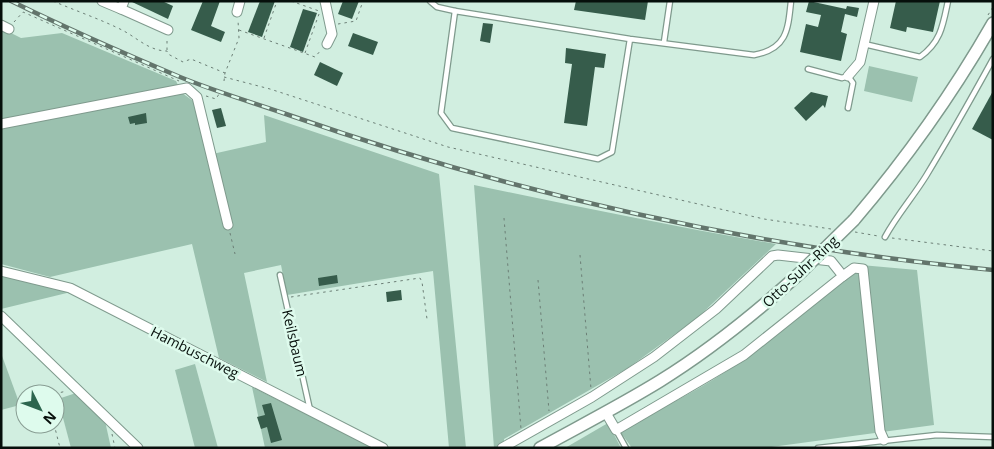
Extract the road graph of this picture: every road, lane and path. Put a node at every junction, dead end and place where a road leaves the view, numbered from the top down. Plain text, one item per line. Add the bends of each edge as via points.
1 (53, 1) edge
2 (102, 1) edge
3 (240, 1) edge
4 (277, 1) edge
5 (291, 1) edge
6 (325, 1) edge
7 (362, 1) edge
8 (430, 1) edge
9 (670, 1) edge
10 (791, 1) edge
11 (874, 1) edge
12 (948, 1) edge
13 (123, 5) edge
14 (455, 11) junction
15 (237, 12) joint
16 (993, 23) edge
17 (330, 25) junction
18 (5, 27) edge
19 (165, 28) joint
20 (239, 30) junction
21 (263, 39) junction
22 (630, 39) junction
23 (664, 42) junction
24 (327, 44) joint
25 (864, 44) junction
26 (166, 51) junction
27 (305, 54) junction
28 (993, 59) edge
29 (808, 69) dead end
30 (225, 73) junction
31 (848, 76) junction
32 (224, 77) junction
33 (224, 81) dead end
34 (186, 88) junction
35 (848, 108) dead end
36 (1, 124) edge
37 (504, 218) dead end
38 (228, 225) joint
39 (838, 230) dead end
40 (848, 231) dead end
41 (885, 237) junction
42 (993, 251) edge
43 (235, 254) dead end
44 (580, 255) dead end
45 (1, 270) edge
46 (280, 276) dead end
47 (843, 276) junction
48 (538, 280) dead end
49 (285, 298) junction
50 (1, 316) edge
51 (427, 319) dead end
52 (76, 389) junction
53 (65, 391) edge
54 (592, 397) junction
55 (310, 410) junction
56 (606, 413) junction
57 (550, 421) junction
58 (616, 430) junction
59 (56, 434) edge
60 (521, 437) junction
61 (993, 437) edge
62 (884, 440) junction
63 (60, 448) edge
64 (138, 448) edge
65 (382, 448) edge
66 (502, 448) edge
67 (540, 448) edge
68 (626, 448) edge
69 (818, 448) edge

1 - 26 path via 122,30 150,47
2 - 13 street
3 - 15 street
4 - 21 path
5 - 27 path via 320,11
6 - 17 street
7 - 17 path via 356,21
8 - 14 lane via 437,8
9 - 23 lane
10 - 23 lane via 787,31 782,42 764,53 754,55
11 - 25 street
12 - 25 lane via 941,34 920,57
13 - 19 street
14 - 22 lane
14 - 22 lane via 441,114 452,128 598,159 612,152
15 - 20 path
16 - 56 street, Otto-Suhr-Ring, bridge via 917,141 854,220 752,315 708,349
17 - 24 street via 332,34
18 - 34 path via 24,12 187,84
19 - 26 path
20 - 21 path
20 - 30 path via 240,38
21 - 27 path
22 - 23 lane
24 - 27 path via 314,57
25 - 31 street via 860,62
26 - 30 path via 183,62 191,59
28 - 41 lane via 952,133
29 - 31 lane via 842,78
30 - 32 path
31 - 35 lane via 853,83
32 - 33 path
32 - 39 path via 448,147 764,219
34 - 36 street
34 - 38 street via 197,97
37 - 60 path
38 - 43 path
40 - 41 path
41 - 42 path
44 - 54 path
45 - 55 street, Hambuschweg via 70,288
46 - 49 lane, Keilsbaum
47 - 54 street via 831,261 772,256 693,328 654,358
47 - 58 street via 744,355
47 - 62 street via 854,268 863,269 880,431
48 - 57 path
49 - 51 path via 420,278
49 - 55 lane, Keilsbaum
50 - 52 street
52 - 53 path
52 - 64 street
54 - 57 street
55 - 65 street, Hambuschweg
56 - 58 street
56 - 67 street, Otto-Suhr-Ring
57 - 60 street
58 - 68 lane
59 - 63 path
60 - 66 street
61 - 62 lane via 937,435
62 - 69 lane

